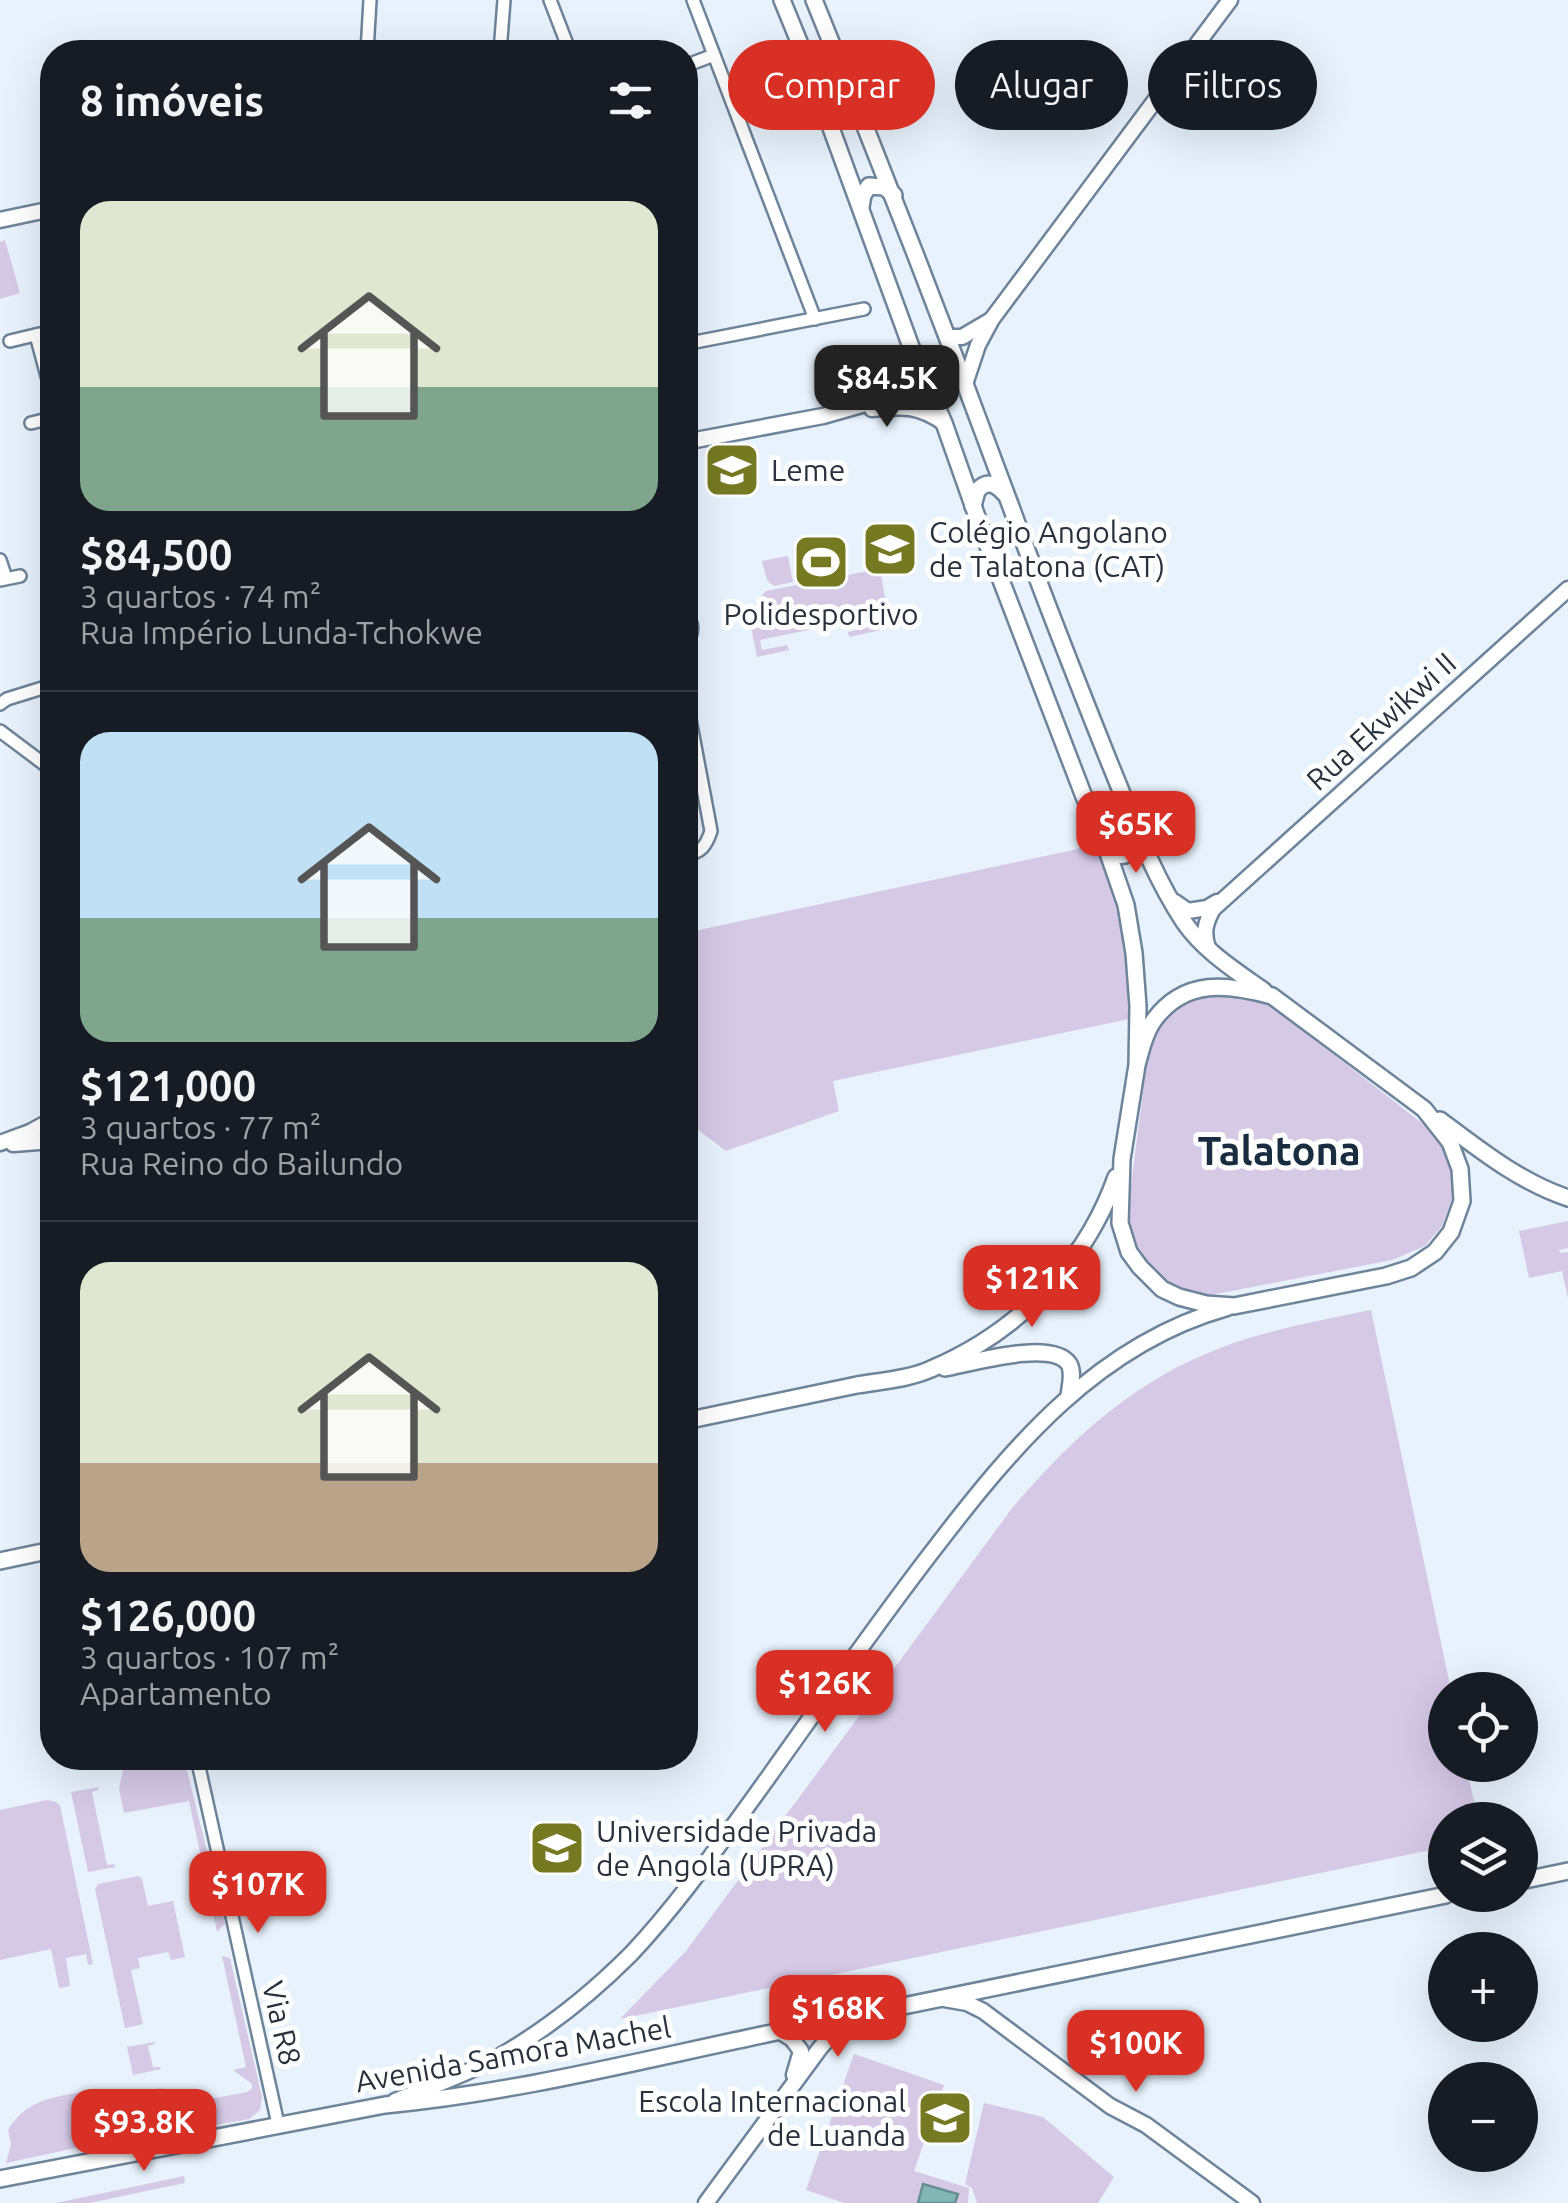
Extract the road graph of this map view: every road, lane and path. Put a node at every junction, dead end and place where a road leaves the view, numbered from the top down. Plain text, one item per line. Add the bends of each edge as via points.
1 (370, 0) edge
2 (504, 0) edge
3 (550, 0) edge
4 (693, 0) edge
5 (782, 0) edge
6 (814, 0) edge
7 (1230, 0) edge
8 (368, 40) edge
9 (501, 40) edge
10 (565, 40) edge
11 (714, 55) junction
12 (698, 61) edge
13 (894, 196) junction
14 (861, 208) junction
15 (40, 212) edge
16 (0, 220) edge
17 (864, 309) dead end
18 (815, 318) junction
19 (992, 319) junction
20 (40, 335) edge
21 (36, 336) junction
22 (948, 337) junction
23 (10, 341) dead end
24 (698, 341) edge
25 (40, 351) edge
26 (914, 354) junction
27 (966, 381) junction
28 (836, 413) junction
29 (40, 421) edge
30 (31, 424) dead end
31 (944, 424) junction
32 (698, 440) edge
33 (1008, 497) junction
34 (973, 506) junction
35 (0, 560) edge
36 (20, 576) dead end
37 (3, 579) edge
38 (1568, 589) edge
39 (40, 689) edge
40 (0, 704) edge
41 (0, 730) edge
42 (698, 759) edge
43 (40, 761) edge
44 (1140, 836) junction
45 (1106, 850) junction
46 (698, 853) edge
47 (1231, 894) junction
48 (1168, 896) junction
49 (1208, 948) junction
50 (1272, 996) junction
51 (1137, 1065) junction
52 (1424, 1109) junction
53 (40, 1127) edge
54 (40, 1142) edge
55 (0, 1145) edge
56 (1122, 1160) junction
57 (1568, 1198) edge
58 (1234, 1306) junction
59 (928, 1371) junction
60 (1069, 1396) junction
61 (698, 1417) edge
62 (40, 1553) edge
63 (0, 1562) edge
64 (200, 1770) edge
65 (1568, 1872) edge
66 (1538, 1878) edge
67 (1428, 1899) edge
68 (1008, 1986) junction
69 (938, 1998) junction
70 (872, 2012) junction
71 (995, 2022) junction
72 (779, 2031) junction
73 (788, 2090) junction
74 (386, 2104) junction
75 (278, 2124) junction
76 (0, 2179) edge
77 (706, 2203) edge
78 (1252, 2203) edge

1 - 8 street
2 - 9 street
3 - 10 street
4 - 11 street
5 - 14 main road
6 - 13 main road
7 - 19 street
11 - 12 street
11 - 18 street
13 - 14 main road via 869,186
13 - 22 main road
14 - 26 main road
15 - 16 street
17 - 18 street
18 - 24 street
19 - 22 street via 962,337
19 - 27 street
20 - 21 street
21 - 23 street
21 - 25 street
22 - 27 main road
26 - 28 street via 914,382 904,393
26 - 31 main road
27 - 33 main road
28 - 31 street via 914,407
28 - 32 street
29 - 30 street
31 - 34 main road
33 - 34 main road via 985,484 976,490
33 - 44 main road
34 - 45 main road
35 - 37 street
36 - 37 street
38 - 47 street, Rua Ekwikwi II
39 - 40 street
41 - 43 street
42 - 46 street via 712,831
44 - 45 main road via 1128,856
44 - 48 main road
45 - 51 main road via 1134,953
47 - 48 street, Rua Ekwikwi II via 1195,912
47 - 49 street, Rua Ekwikwi II via 1208,916
48 - 49 main road
49 - 50 main road
50 - 51 main road via 1214,986 1184,995 1156,1017
50 - 52 main road
51 - 56 main road
52 - 57 main road via 1531,1183
52 - 58 main road via 1450,1142 1460,1169 1462,1201 1435,1252 1386,1276
53 - 55 street
54 - 55 street
56 - 58 main road via 1120,1222 1140,1267 1179,1297
56 - 59 main road via 1089,1238 1047,1290 980,1344
58 - 60 street via 1132,1348
59 - 60 main road via 1028,1353 1056,1355 1072,1370
59 - 61 main road
60 - 74 street via 987,1480 709,1859 629,1956 499,2057
62 - 63 main road
64 - 75 street, Via R8
65 - 66 main road
67 - 68 main road, Avenida Samora Machel
68 - 69 main road, Avenida Samora Machel
68 - 71 street via 988,2002
69 - 70 main road, Avenida Samora Machel
69 - 71 street via 967,2003
70 - 72 main road, Avenida Samora Machel
70 - 73 street via 835,2031
71 - 78 street
72 - 73 street via 800,2050
72 - 74 main road, Avenida Samora Machel via 506,2090
73 - 77 street
74 - 75 main road, Avenida Samora Machel
75 - 76 main road, Avenida Samora Machel

